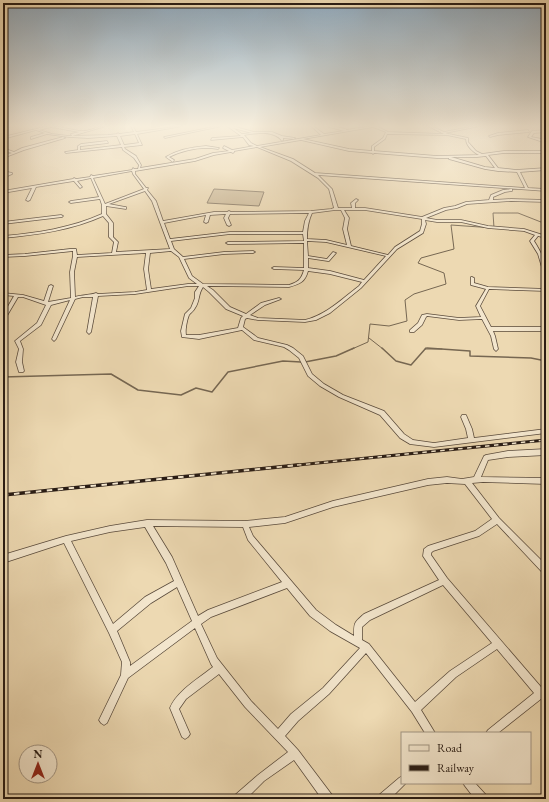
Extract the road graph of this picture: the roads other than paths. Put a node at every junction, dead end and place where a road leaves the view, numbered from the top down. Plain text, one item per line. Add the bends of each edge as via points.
1 (139, 163) edge
2 (162, 163) edge
3 (173, 163) edge
4 (298, 163) edge
5 (467, 163) edge
6 (493, 163) edge
7 (136, 169) junction
8 (498, 170) junction
9 (544, 170) edge
10 (518, 171) junction
11 (3, 172) edge
12 (316, 174) junction
13 (546, 174) edge
14 (91, 176) junction
15 (3, 177) edge
16 (74, 179) junction
17 (35, 186) junction
18 (80, 187) dead end
19 (147, 189) junction
20 (527, 189) junction
21 (532, 190) junction
22 (546, 190) edge
23 (3, 192) edge
24 (101, 198) junction
25 (28, 200) dead end
26 (356, 200) dead end
27 (491, 201) junction
28 (546, 201) edge
29 (71, 202) dead end
30 (105, 205) junction
31 (125, 208) dead end
32 (354, 208) junction
33 (335, 209) junction
34 (342, 209) junction
35 (229, 212) junction
36 (311, 212) junction
37 (104, 214) junction
38 (208, 214) junction
39 (61, 216) dead end
40 (424, 218) junction
41 (162, 222) junction
42 (206, 222) dead end
43 (3, 223) edge
44 (229, 224) dead end
45 (304, 233) junction
46 (538, 234) junction
47 (3, 237) edge
48 (546, 237) edge
49 (170, 240) junction
50 (305, 241) junction
51 (228, 243) dead end
52 (349, 246) junction
53 (172, 250) junction
54 (148, 251) junction
55 (114, 252) junction
56 (254, 252) dead end
57 (334, 253) dead end
58 (3, 256) edge
59 (75, 256) junction
60 (389, 256) junction
61 (306, 257) junction
62 (182, 258) junction
63 (274, 268) dead end
64 (306, 268) junction
65 (546, 274) edge
66 (472, 278) dead end
67 (365, 282) junction
68 (202, 285) junction
69 (51, 286) dead end
70 (488, 288) junction
71 (546, 290) edge
72 (149, 291) junction
73 (3, 294) edge
74 (96, 294) junction
75 (17, 295) junction
76 (73, 298) junction
77 (279, 299) dead end
78 (47, 303) junction
79 (246, 316) junction
80 (484, 318) junction
81 (3, 319) edge
82 (242, 328) junction
83 (490, 329) junction
84 (546, 329) edge
85 (412, 331) dead end
86 (89, 332) dead end
87 (54, 339) dead end
88 (496, 349) dead end
89 (21, 371) dead end
90 (464, 417) dead end
91 (546, 431) edge
92 (471, 440) junction
93 (546, 452) edge
94 (476, 480) junction
95 (466, 481) junction
96 (546, 481) edge
97 (497, 520) junction
98 (147, 523) junction
99 (246, 524) junction
100 (66, 539) junction
101 (3, 559) edge
102 (546, 570) edge
103 (444, 581) junction
104 (179, 582) junction
105 (288, 584) junction
106 (196, 622) junction
107 (112, 630) junction
108 (358, 642) junction
109 (498, 644) junction
110 (366, 647) junction
111 (219, 668) junction
112 (125, 675) junction
113 (543, 691) edge
114 (415, 709) junction
115 (104, 720) dead end
116 (429, 732) edge
117 (492, 732) edge
118 (185, 734) dead end
119 (279, 736) junction
120 (294, 753) junction
121 (401, 782) edge
122 (469, 784) edge
123 (239, 799) edge
124 (328, 799) edge
125 (383, 799) edge
126 (482, 799) edge

1 - 7 street
2 - 7 street
3 - 7 street
4 - 12 street
5 - 8 street
6 - 8 street
7 - 14 street
7 - 19 street via 134,174
8 - 10 street
9 - 10 street
9 - 13 street
10 - 20 street
11 - 15 street via 10,174
12 - 20 street
12 - 33 street via 330,190 336,203
14 - 16 street
14 - 24 street
16 - 17 street
16 - 18 street
17 - 23 street
17 - 25 street
19 - 30 street
19 - 41 street
20 - 21 street
21 - 22 street
21 - 27 street via 504,191 491,197
24 - 29 street
24 - 30 street
26 - 32 street via 353,203
27 - 28 street
27 - 40 street via 465,203
30 - 31 street
30 - 37 street
32 - 34 street
32 - 40 street
33 - 34 street
33 - 36 street
34 - 52 street via 347,218 345,229
35 - 36 street
35 - 38 street
35 - 44 street via 226,218
36 - 45 street via 306,220
37 - 47 street via 77,224
37 - 55 street via 112,224 111,237 116,242
38 - 41 street
38 - 42 street
39 - 43 street
40 - 46 street via 461,221
40 - 60 street via 422,232 396,248
41 - 49 street
45 - 49 street via 230,233
45 - 50 street
46 - 48 street
46 - 65 street via 532,241 540,254
49 - 53 street
50 - 51 street
50 - 52 street via 320,240
50 - 61 street
52 - 60 street
53 - 54 street
53 - 62 street
54 - 55 street
54 - 72 street via 146,269
55 - 59 street
56 - 62 street
57 - 61 street via 328,260
58 - 59 street via 70,250 75,250
59 - 76 street
60 - 67 street
61 - 64 street
62 - 68 street via 188,275
63 - 64 street
64 - 67 street via 337,273
64 - 68 street via 304,280 300,285 294,286
66 - 70 street via 473,285
67 - 79 street via 328,312 311,320 270,320
68 - 72 street
68 - 79 street via 225,307
68 - 82 street via 197,292 193,309 187,314 184,336 208,336
69 - 78 street
70 - 71 street
70 - 80 street via 478,306
72 - 74 street
73 - 75 street
74 - 76 street
74 - 86 street
75 - 78 street
75 - 81 street
76 - 78 street
76 - 87 street
77 - 79 street via 263,304
78 - 89 street via 39,324 18,340 21,349
79 - 82 street via 242,320
80 - 83 street
80 - 85 street via 459,320 427,315
82 - 92 street via 252,337 285,346 301,357 310,374 322,385 382,413 402,436 412,442 434,445
83 - 84 street
83 - 88 street
90 - 92 street via 470,429
91 - 92 street
93 - 94 street via 486,458
94 - 95 street
94 - 96 street
95 - 97 street
95 - 99 street via 428,482 333,504 285,520
97 - 102 street
97 - 103 street via 477,534 428,550 427,558
98 - 99 street
98 - 100 street
98 - 104 street
99 - 105 street via 250,538
100 - 101 street
100 - 107 street
103 - 108 street via 380,609 368,617 358,625
103 - 109 street
104 - 106 street
104 - 107 street via 148,600
105 - 106 street via 214,611
105 - 108 street via 323,622
106 - 111 street
106 - 112 street
107 - 112 street via 125,658
108 - 110 street
109 - 113 street
109 - 114 street via 452,674
110 - 114 street
110 - 119 street via 326,691 301,710
111 - 118 street via 183,696 174,708
111 - 119 street via 248,704
112 - 115 street
113 - 117 street
114 - 116 street
119 - 120 street
120 - 123 street
120 - 124 street
121 - 125 street
122 - 126 street

